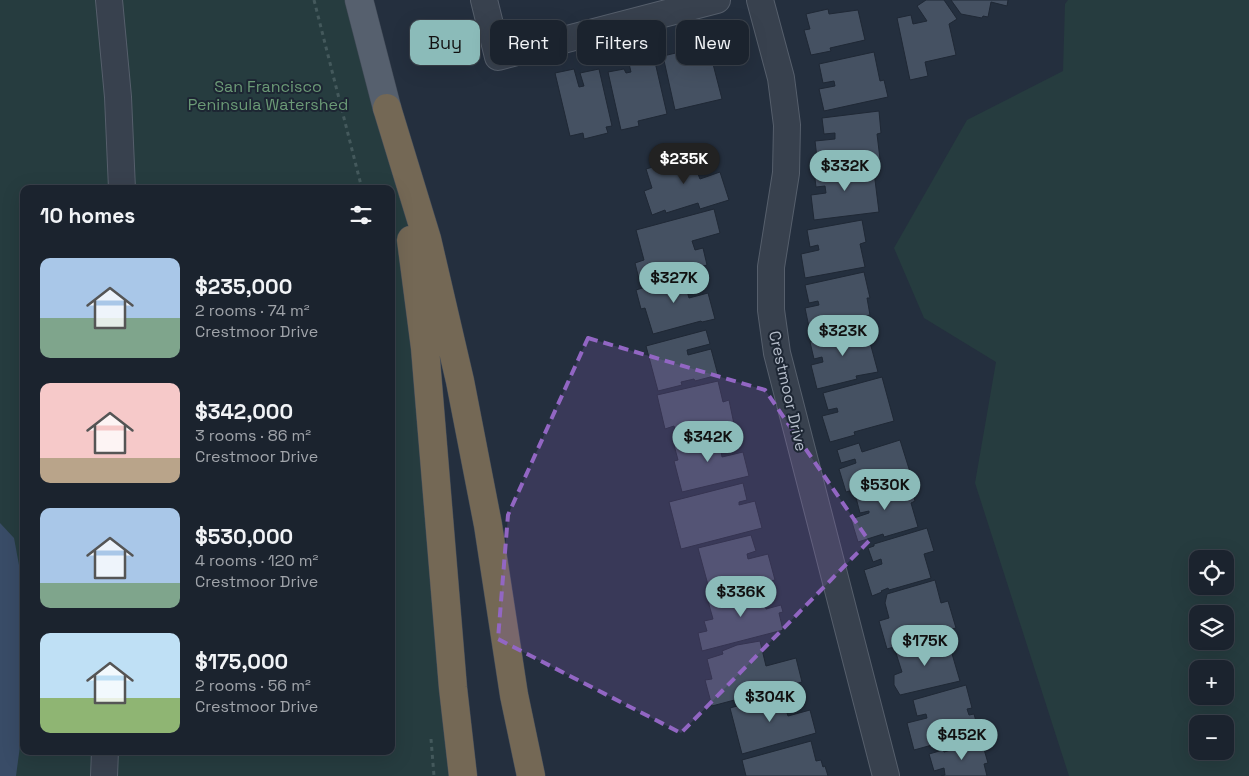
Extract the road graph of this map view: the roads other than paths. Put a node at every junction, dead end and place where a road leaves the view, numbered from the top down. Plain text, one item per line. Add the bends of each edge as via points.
1 (109, 0) edge
2 (359, 0) edge
3 (484, 0) edge
4 (717, 0) edge
5 (760, 0) edge
6 (387, 108) junction
7 (122, 185) edge
8 (105, 755) edge
9 (104, 776) edge
10 (463, 776) edge
11 (531, 776) edge
12 (886, 776) edge

1 - 7 street
2 - 6 main road
3 - 4 street via 498,57
5 - 12 street, Crestmoor Drive via 781,78 787,124 786,173 771,267 771,310 777,353
6 - 10 highway via 421,312
6 - 11 highway via 427,239 460,381 488,525 514,696
8 - 9 street

